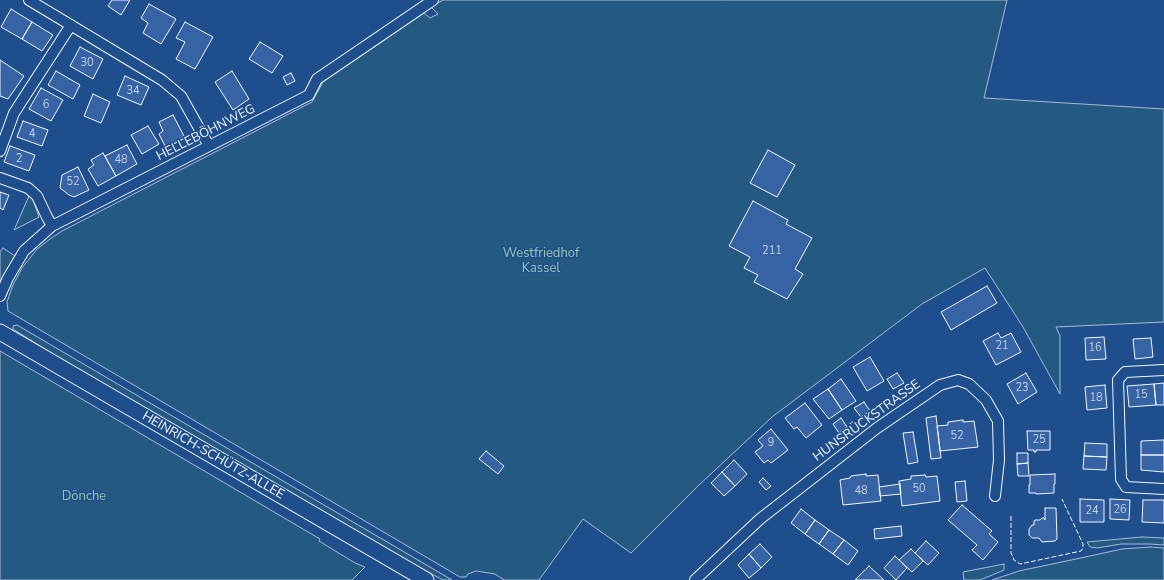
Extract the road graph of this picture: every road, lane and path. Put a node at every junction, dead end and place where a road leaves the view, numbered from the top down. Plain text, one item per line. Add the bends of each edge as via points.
1 (29, 0) edge
2 (433, 0) edge
3 (71, 25) junction
4 (208, 146) junction
5 (0, 152) edge
6 (0, 178) edge
7 (52, 226) junction
8 (0, 296) edge
9 (0, 332) edge
10 (1164, 370) edge
11 (1164, 489) edge
12 (995, 496) dead end
13 (426, 580) edge
14 (695, 580) edge

1 - 3 street
2 - 4 street, HELLEBÖHNWEG via 317,79 309,95
3 - 4 street via 162,80 181,96
3 - 5 street via 14,114
4 - 7 street, HELLEBÖHNWEG
6 - 7 street via 28,188 37,196
7 - 8 street, HELLEBÖHNWEG via 24,250
9 - 13 main road, HEINRICH-SCHÜTZ-ALLEE
10 - 11 street via 1125,372 1118,380 1121,479 1126,487
12 - 14 street, HUNSRÜCKSTRASSE via 999,460 998,421 986,400 969,384 958,380 940,385 872,431 760,519

